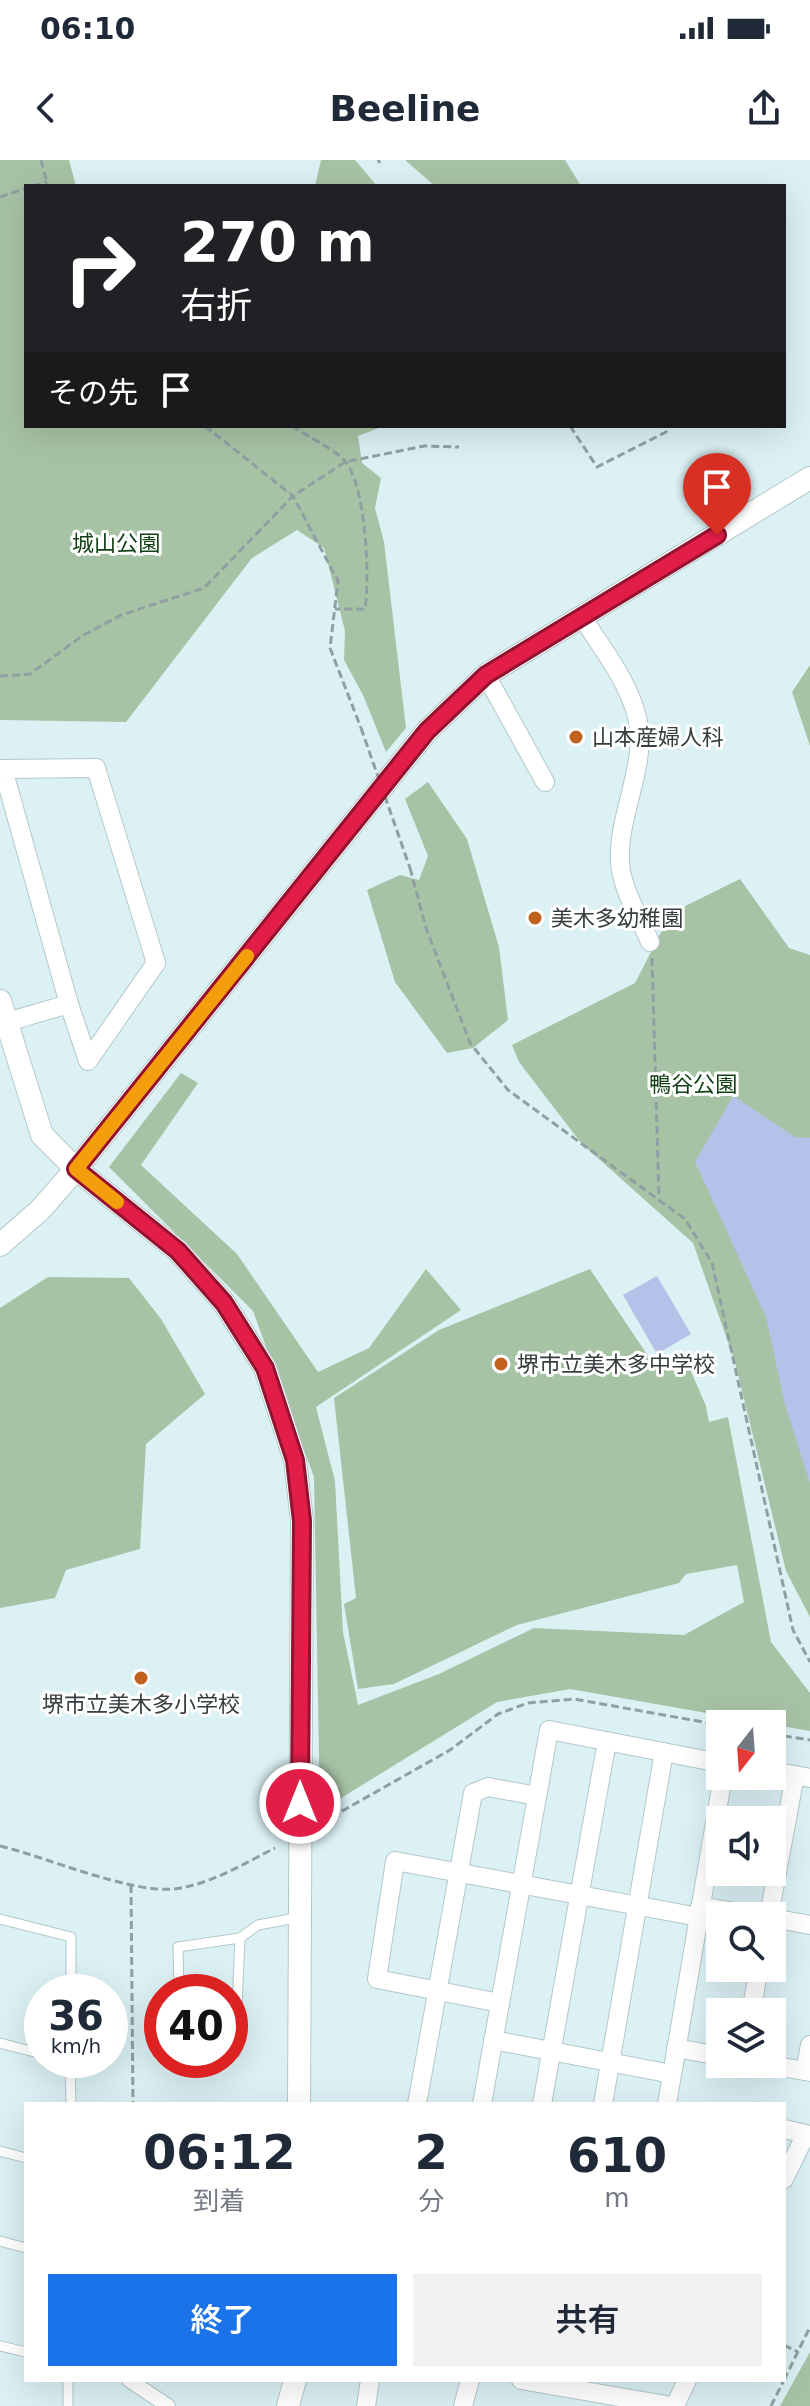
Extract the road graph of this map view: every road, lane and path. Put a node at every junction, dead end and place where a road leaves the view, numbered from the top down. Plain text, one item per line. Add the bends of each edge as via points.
1 (41, 160) edge
2 (48, 184) edge
3 (24, 189) edge
4 (0, 197) edge
5 (208, 428) edge
6 (295, 428) edge
7 (571, 428) edge
8 (667, 428) edge
9 (459, 447) dead end
10 (345, 462) junction
11 (810, 478) edge
12 (293, 496) junction
13 (335, 609) junction
14 (581, 615) junction
15 (486, 675) junction
16 (0, 676) edge
17 (1, 769) edge
18 (545, 782) dead end
19 (650, 942) joint
20 (69, 1004) junction
21 (2, 1016) edge
22 (76, 1169) junction
23 (659, 1198) junction
24 (0, 1245) edge
25 (810, 1662) edge
26 (706, 1723) edge
27 (786, 1736) edge
28 (810, 1740) edge
29 (607, 1741) junction
30 (664, 1752) junction
31 (706, 1760) edge
32 (802, 1776) edge
33 (721, 1790) edge
34 (537, 1796) junction
35 (321, 1823) dead end
36 (0, 1846) edge
37 (275, 1848) dead end
38 (459, 1873) junction
39 (521, 1884) junction
40 (131, 1885) junction
41 (579, 1895) junction
42 (774, 1902) edge
43 (637, 1906) junction
44 (700, 1912) junction
45 (706, 1912) edge
46 (301, 1917) junction
47 (0, 1919) edge
48 (786, 1920) edge
49 (810, 1925) edge
50 (240, 1938) junction
51 (71, 1974) edge
52 (179, 1974) edge
53 (238, 1974) edge
54 (436, 1991) junction
55 (500, 2003) junction
56 (493, 2040) junction
57 (0, 2043) edge
58 (810, 2045) edge
59 (676, 2048) junction
60 (24, 2049) edge
61 (551, 2052) junction
62 (706, 2053) edge
63 (610, 2062) junction
64 (786, 2068) edge
65 (808, 2072) edge
66 (672, 2074) junction
67 (70, 2078) edge
68 (71, 2102) edge
69 (133, 2102) edge
70 (299, 2102) edge
71 (417, 2102) edge
72 (482, 2102) edge
73 (542, 2102) edge
74 (603, 2102) edge
75 (667, 2102) edge
76 (786, 2129) edge
77 (0, 2151) edge
78 (24, 2157) edge
79 (786, 2175) edge
80 (0, 2241) edge
81 (24, 2247) edge
82 (810, 2327) edge
83 (0, 2346) edge
84 (786, 2346) edge
85 (24, 2352) edge
86 (798, 2352) junction
87 (786, 2376) edge
88 (68, 2382) edge
89 (132, 2382) edge
90 (294, 2382) edge
91 (370, 2382) edge
92 (469, 2382) edge
93 (526, 2382) edge
94 (686, 2382) edge
95 (783, 2382) edge
96 (567, 2397) edge
97 (68, 2406) edge
98 (168, 2406) edge
99 (288, 2406) edge
100 (366, 2406) edge
101 (463, 2406) edge
102 (673, 2406) edge
103 (771, 2406) edge

1 - 2 path
3 - 4 path
5 - 12 path
6 - 10 path
7 - 8 path via 597,467
9 - 10 path via 424,446
10 - 12 path
10 - 13 path via 362,504 368,587 365,609
11 - 14 street
12 - 13 path via 338,581
12 - 16 path via 204,588 121,615 30,674
13 - 23 path, bridge via 330,648 470,1043 508,1090
14 - 15 street
14 - 19 street via 638,717 639,747 620,863
15 - 18 street
15 - 22 street via 427,731
17 - 20 street
17 - 20 street via 96,768 156,963 88,1061
19 - 23 path
20 - 21 street
21 - 22 street via 42,1135
22 - 24 street
22 - 46 street via 178,1251 224,1303 265,1368 295,1460 302,1521
23 - 25 path via 685,1219 712,1263 793,1630
26 - 35 path via 574,1699 528,1703 498,1714 450,1750
27 - 28 path
29 - 30 street
29 - 34 street via 549,1730
29 - 41 street
30 - 31 street
30 - 43 street
32 - 42 street
33 - 44 street
34 - 38 street via 488,1787 473,1793
34 - 39 street
36 - 40 path
37 - 40 path via 214,1879 172,1889
38 - 39 street
38 - 54 street
38 - 54 street via 395,1861 377,1979
39 - 41 street
39 - 55 street
40 - 69 path
41 - 43 street
41 - 61 street
43 - 44 street
43 - 63 street
44 - 45 street
44 - 59 street
46 - 50 lane via 258,1925
46 - 70 street
47 - 51 lane via 71,1937
48 - 49 street
50 - 52 lane via 178,1947
50 - 53 lane
54 - 55 street
54 - 71 street
55 - 56 street
56 - 61 street
56 - 72 street
57 - 60 lane
58 - 65 street
59 - 62 street
59 - 66 street
61 - 63 street
61 - 73 street
63 - 66 street
63 - 74 street
64 - 65 street
66 - 75 street
67 - 68 lane
76 - 79 street via 806,2134
77 - 78 lane
80 - 81 lane
82 - 86 path
83 - 85 lane
84 - 86 path
86 - 87 path
88 - 97 lane
89 - 98 street
90 - 99 street
91 - 100 street
92 - 101 street
93 - 96 street
94 - 102 street
95 - 103 path
96 - 102 street

